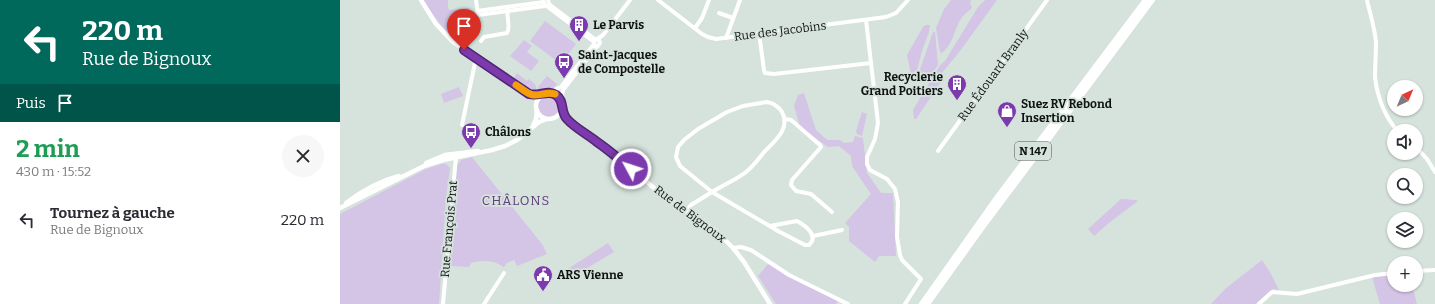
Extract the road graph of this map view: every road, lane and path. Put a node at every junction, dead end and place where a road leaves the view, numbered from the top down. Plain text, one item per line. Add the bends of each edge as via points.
1 (421, 0) edge
2 (476, 0) edge
3 (630, 0) edge
4 (658, 0) edge
5 (667, 0) edge
6 (709, 0) edge
7 (740, 0) edge
8 (908, 0) edge
9 (1047, 0) edge
10 (1146, 0) edge
11 (1152, 0) edge
12 (1367, 0) edge
13 (546, 3) edge
14 (664, 4) junction
15 (509, 9) junction
16 (718, 12) dead end
17 (734, 18) junction
18 (866, 20) junction
19 (695, 28) junction
20 (759, 33) junction
21 (726, 38) junction
22 (481, 41) dead end
23 (596, 42) junction
24 (476, 58) junction
25 (871, 63) junction
26 (513, 83) junction
27 (550, 92) junction
28 (542, 95) junction
29 (561, 101) junction
30 (536, 108) junction
31 (562, 109) junction
32 (550, 119) junction
33 (785, 119) junction
34 (570, 122) junction
35 (1392, 124) edge
36 (462, 125) dead end
37 (528, 132) junction
38 (938, 151) dead end
39 (1423, 155) edge
40 (456, 156) junction
41 (1435, 172) edge
42 (376, 187) junction
43 (712, 192) junction
44 (340, 208) edge
45 (686, 211) junction
46 (832, 212) dead end
47 (770, 226) junction
48 (842, 230) dead end
49 (813, 236) junction
50 (733, 248) junction
51 (1435, 270) edge
52 (1423, 271) edge
53 (504, 273) dead end
54 (1387, 274) edge
55 (443, 304) edge
56 (484, 304) edge
57 (770, 304) edge
58 (848, 304) edge
59 (905, 304) edge
60 (922, 304) edge
61 (927, 304) edge
62 (1259, 304) edge

1 - 24 street via 442,31
2 - 15 street via 477,13
3 - 23 street
4 - 14 street, Rue des Jacobins
5 - 14 street
6 - 19 street
7 - 17 street
8 - 18 street, Rue des Jacobins via 894,15
9 - 38 street, Rue Édouard Branly
10 - 60 highway, N 147 via 993,204
11 - 61 highway, N 147
12 - 35 street via 1375,38 1377,89 1380,101
13 - 15 street
13 - 23 street
14 - 19 street, Rue des Jacobins
15 - 22 street via 507,33 484,37
16 - 17 street
17 - 21 street
18 - 20 street, Rue des Jacobins
18 - 25 street
19 - 21 street, Rue des Jacobins via 710,38
20 - 21 street, Rue des Jacobins
20 - 25 street via 766,73
23 - 27 street via 561,87
23 - 29 street via 563,90
24 - 26 street
24 - 36 street
25 - 59 street via 878,114 877,133 868,153 867,164 870,170 887,179 895,189 898,202 897,237 900,255 921,279
26 - 28 street via 529,94
26 - 30 street via 532,97
27 - 28 street
27 - 29 street via 557,95
28 - 30 street via 537,100
29 - 31 street
30 - 32 street via 541,116
30 - 37 street via 536,121
31 - 32 street
31 - 34 street, Rue de Bignoux via 564,117
32 - 34 street, Rue de Bignoux
32 - 37 street via 539,122
33 - 43 street via 783,131 746,172
33 - 43 street via 773,103 743,106 713,120 681,144 676,152 677,161 685,171
33 - 46 street via 791,120 821,147 792,180 791,185 796,191 811,194
34 - 45 street, Rue de Bignoux
37 - 40 street via 514,142 498,148
39 - 41 street
40 - 42 street via 424,166
40 - 55 street, Rue François Prat
42 - 44 street
42 - 44 street via 355,196
43 - 45 street
43 - 47 street
45 - 50 street, Rue de Bignoux via 716,231
47 - 49 street via 796,220
47 - 49 street via 808,246
48 - 49 street
50 - 57 street, Rue de Bignoux
50 - 58 street via 751,250 789,275
51 - 52 street
53 - 56 street
54 - 62 street via 1297,294 1272,292

